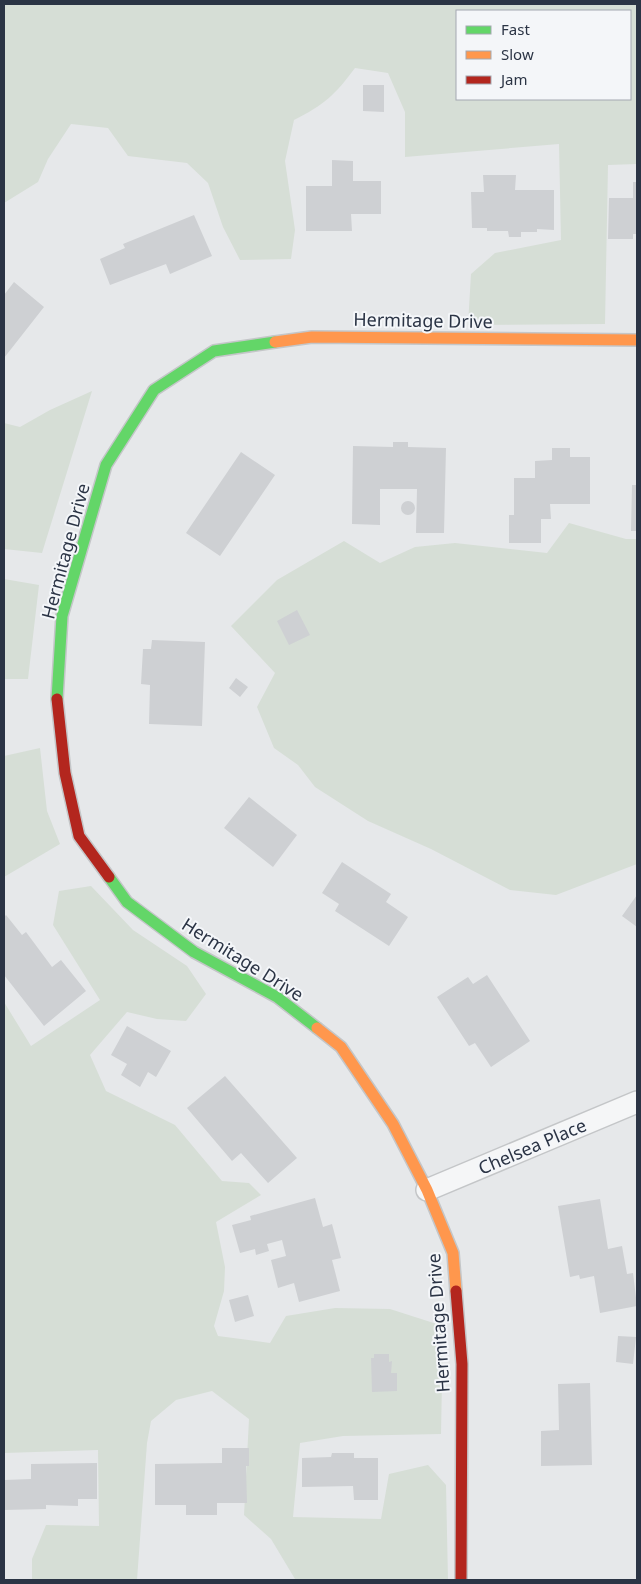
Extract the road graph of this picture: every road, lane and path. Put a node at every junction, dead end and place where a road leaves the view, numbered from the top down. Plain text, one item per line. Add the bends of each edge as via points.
1 (637, 340) edge
2 (637, 1102) edge
3 (427, 1190) junction
4 (461, 1580) edge

1 - 3 street, Hermitage Drive via 312,336 214,351 154,390 106,465 62,616 57,698 65,773 79,836 127,902 194,952 277,997 341,1047 394,1124
2 - 3 street, Chelsea Place
3 - 4 street, Hermitage Drive via 453,1253 462,1364

